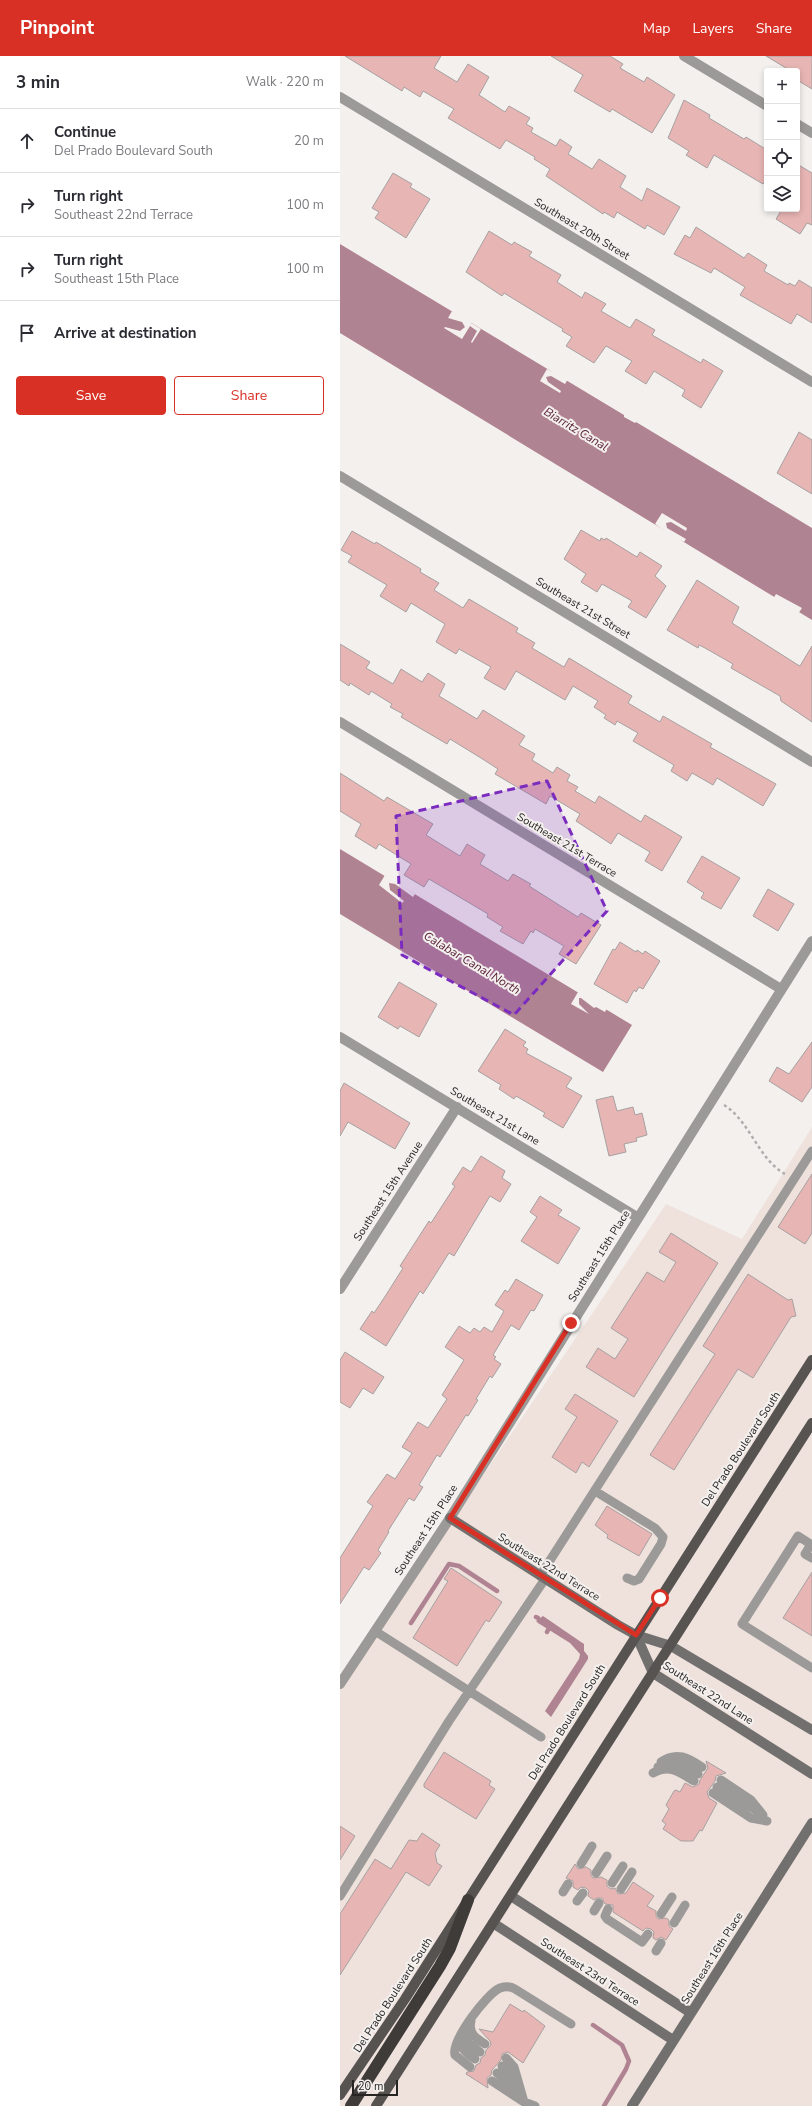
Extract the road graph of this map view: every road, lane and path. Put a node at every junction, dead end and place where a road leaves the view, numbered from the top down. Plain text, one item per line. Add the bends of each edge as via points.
1 (684, 56) edge
2 (340, 97) edge
3 (764, 104) edge
4 (800, 126) edge
5 (812, 133) edge
6 (812, 382) edge
7 (340, 476) edge
8 (340, 722) edge
9 (812, 762) edge
10 (812, 941) edge
11 (781, 989) junction
12 (340, 1037) edge
13 (713, 1097) junction
14 (457, 1107) junction
15 (812, 1151) edge
16 (794, 1180) junction
17 (637, 1217) junction
18 (341, 1286) edge
19 (812, 1360) edge
20 (812, 1423) edge
21 (595, 1491) junction
22 (450, 1518) junction
23 (812, 1544) edge
24 (812, 1558) edge
25 (543, 1578) junction
26 (627, 1578) dead end
27 (375, 1630) junction
28 (636, 1635) junction
29 (671, 1646) junction
30 (812, 1668) edge
31 (653, 1673) junction
32 (340, 1684) edge
33 (469, 1691) junction
34 (812, 1730) edge
35 (541, 1737) dead end
36 (658, 1767) dead end
37 (698, 1774) dead end
38 (812, 1774) edge
39 (717, 1787) joint
40 (812, 1823) edge
41 (592, 1846) dead end
42 (607, 1856) dead end
43 (581, 1864) dead end
44 (623, 1866) dead end
45 (632, 1872) dead end
46 (596, 1873) dead end
47 (612, 1883) dead end
48 (621, 1889) dead end
49 (340, 1896) edge
50 (511, 1896) junction
51 (672, 1897) dead end
52 (468, 1900) junction
53 (685, 1905) dead end
54 (608, 1909) dead end
55 (661, 1914) dead end
56 (493, 1923) junction
57 (674, 1923) dead end
58 (648, 1934) dead end
59 (691, 2013) junction
60 (571, 2024) dead end
61 (466, 2028) junction
62 (673, 2040) junction
63 (340, 2095) edge
64 (520, 2099) junction
65 (351, 2106) edge
66 (376, 2106) edge
67 (535, 2106) edge
68 (632, 2106) edge

1 - 3 street
2 - 6 street, Southeast 20th Street
4 - 5 street
7 - 9 street, Southeast 21st Street
8 - 11 street, Southeast 21st Terrace
10 - 11 street, Southeast 15th Place
11 - 13 street, Southeast 15th Place
12 - 14 street, Southeast 21st Lane
13 - 16 path via 733,1111 777,1169
13 - 17 street, Southeast 15th Place
14 - 17 street, Southeast 21st Lane
14 - 18 street, Southeast 15th Avenue
15 - 16 lane
16 - 21 lane
17 - 22 street, Southeast 15th Place
19 - 28 main road, Del Prado Boulevard South
20 - 29 main road
21 - 25 lane
21 - 26 lane via 654,1528 663,1537 640,1579 634,1581
22 - 25 street, Southeast 22nd Terrace
22 - 27 street, Southeast 15th Place
23 - 24 lane via 805,1554
23 - 30 lane via 798,1536 742,1624
25 - 28 street, Southeast 22nd Terrace
25 - 33 lane
27 - 32 street, Southeast 15th Place
27 - 33 lane
28 - 29 street, Southeast 22nd Lane
28 - 31 street, Southeast 22nd Lane
28 - 52 main road, Del Prado Boulevard South
29 - 31 main road
29 - 34 street, Southeast 22nd Lane
31 - 38 street, Southeast 22nd Lane
31 - 50 main road
33 - 35 lane
33 - 49 lane
36 - 37 lane via 666,1762 675,1762
39 - 39 lane via 751,1818 763,1816 751,1800
40 - 59 street, Southeast 16th Place
41 - 43 lane
42 - 46 lane
44 - 47 lane
45 - 48 lane
50 - 56 main road
50 - 59 street, Southeast 23rd Terrace
51 - 55 lane
52 - 63 main road, Del Prado Boulevard South via 406,1999
52 - 65 highway via 450,1948 440,1966
53 - 57 lane
54 - 58 lane via 605,1916 607,1920 642,1942
56 - 62 street, Southeast 23rd Terrace
56 - 66 main road
59 - 62 street, Southeast 16th Place
60 - 61 lane via 506,1986 492,1994
61 - 61 lane via 460,2042 462,2049 478,2055 470,2027
62 - 68 street, Southeast 16th Place
64 - 64 lane via 500,2069 514,2066
64 - 67 lane

